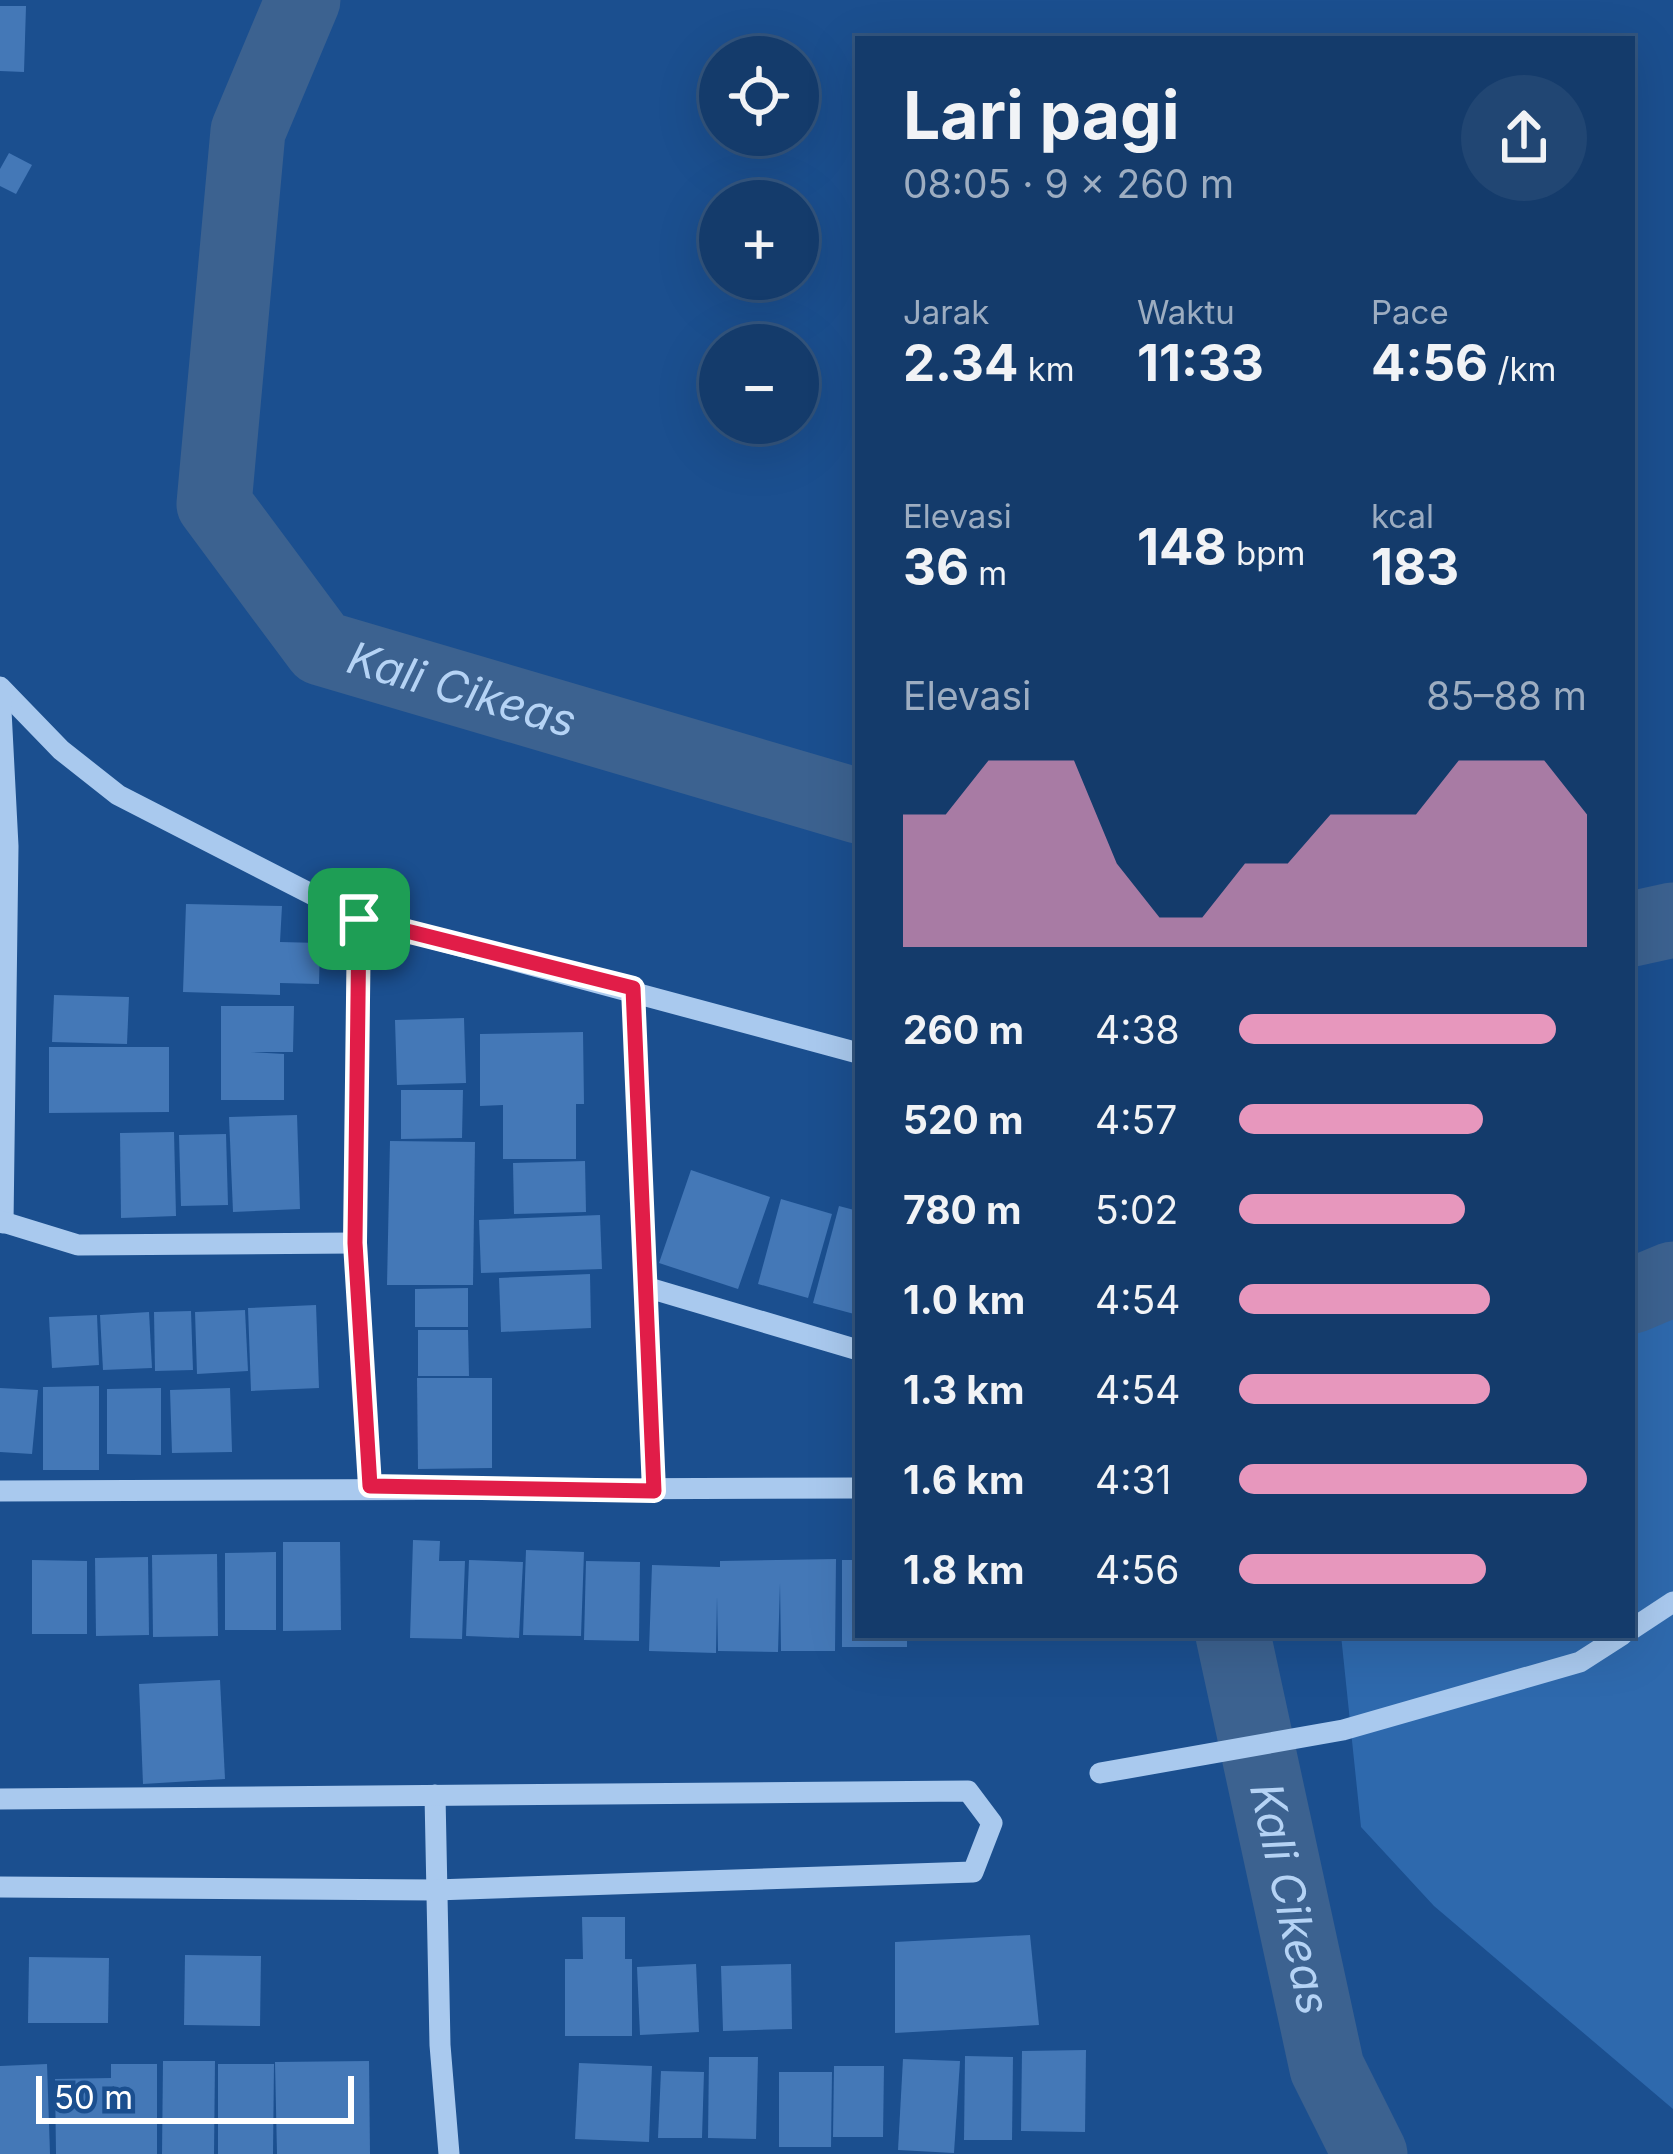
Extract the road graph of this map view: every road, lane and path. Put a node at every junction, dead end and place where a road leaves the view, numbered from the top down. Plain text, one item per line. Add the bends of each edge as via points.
1 (0, 689) edge
2 (3, 867) edge
3 (359, 919) junction
4 (633, 988) junction
5 (855, 1052) edge
6 (2, 1222) edge
7 (355, 1243) junction
8 (649, 1288) junction
9 (855, 1349) edge
10 (370, 1486) junction
11 (855, 1488) edge
12 (0, 1491) edge
13 (654, 1491) junction
14 (1673, 1602) edge
15 (1635, 1627) edge
16 (1617, 1638) edge
17 (1100, 1773) dead end
18 (435, 1795) junction
19 (0, 1799) edge
20 (0, 1887) edge
21 (435, 1890) junction
22 (449, 2154) edge

1 - 2 street
1 - 3 street via 118,795
2 - 6 street
3 - 4 street
3 - 7 street
4 - 5 street
4 - 8 street
6 - 7 street via 78,1245
7 - 10 street
8 - 9 street
8 - 13 street
10 - 12 street
10 - 13 street
11 - 13 street
14 - 15 street
16 - 17 street via 1580,1662 1343,1730
18 - 19 street
18 - 21 street
18 - 21 street via 968,1790 992,1823 973,1872
20 - 21 street
21 - 22 street

